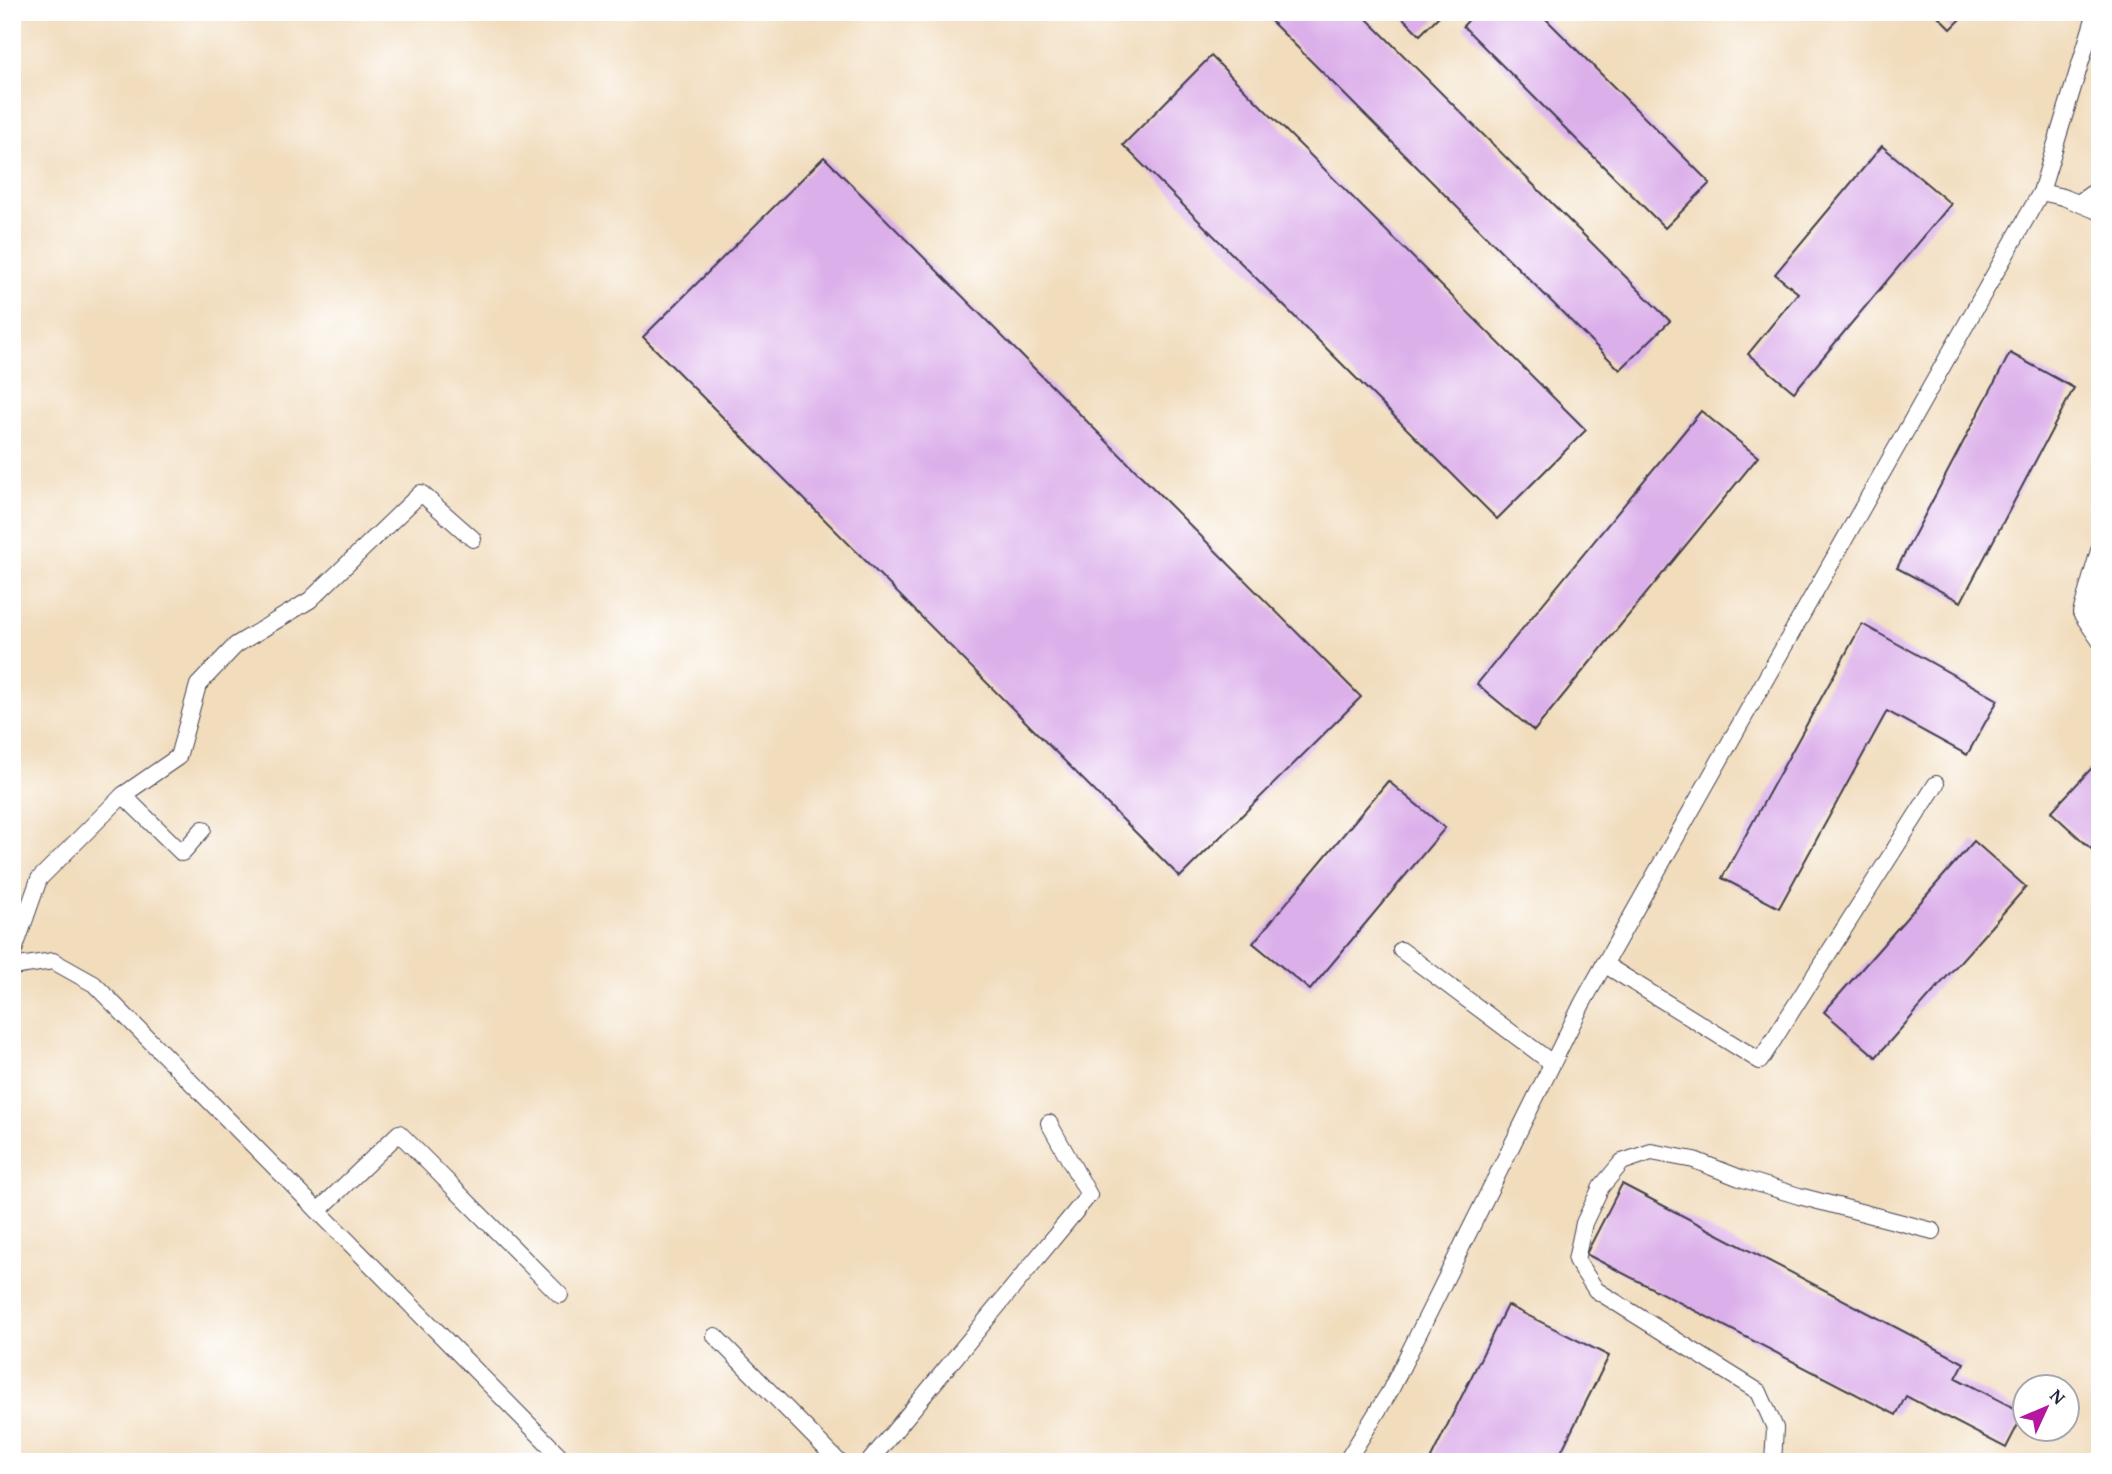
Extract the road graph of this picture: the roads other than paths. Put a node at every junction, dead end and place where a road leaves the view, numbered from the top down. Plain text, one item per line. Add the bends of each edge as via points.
1 (2096, 12) edge
2 (2100, 188) edge
3 (2041, 192) junction
4 (2078, 203) junction
5 (2100, 212) edge
6 (473, 539) dead end
7 (2100, 547) edge
8 (2100, 641) edge
9 (1936, 783) dead end
10 (122, 794) junction
11 (202, 829) dead end
12 (1401, 950) dead end
13 (12, 956) edge
14 (1604, 964) junction
15 (12, 967) edge
16 (1552, 1063) junction
17 (1049, 1123) dead end
18 (318, 1211) junction
19 (1933, 1231) dead end
20 (560, 1295) dead end
21 (715, 1336) dead end
22 (566, 1462) edge
23 (839, 1462) edge
24 (869, 1462) edge
25 (1346, 1462) edge
26 (1773, 1462) edge

1 - 3 lane
2 - 4 lane
3 - 4 lane
3 - 14 lane
4 - 5 lane
6 - 10 lane via 421,493 310,600 236,645 198,685 178,757
7 - 8 lane via 2081,613
9 - 14 lane via 1760,1061
10 - 11 lane via 182,853
10 - 13 lane via 39,879
12 - 16 lane
14 - 16 lane
15 - 18 lane via 52,961 94,984
16 - 25 lane via 1390,1391
17 - 24 lane via 1089,1195
18 - 20 lane via 399,1133
18 - 22 lane
19 - 26 lane via 1799,1196 1694,1160 1651,1152 1622,1163 1601,1187 1584,1223 1576,1259 1596,1290 1759,1392 1775,1429
21 - 23 lane

